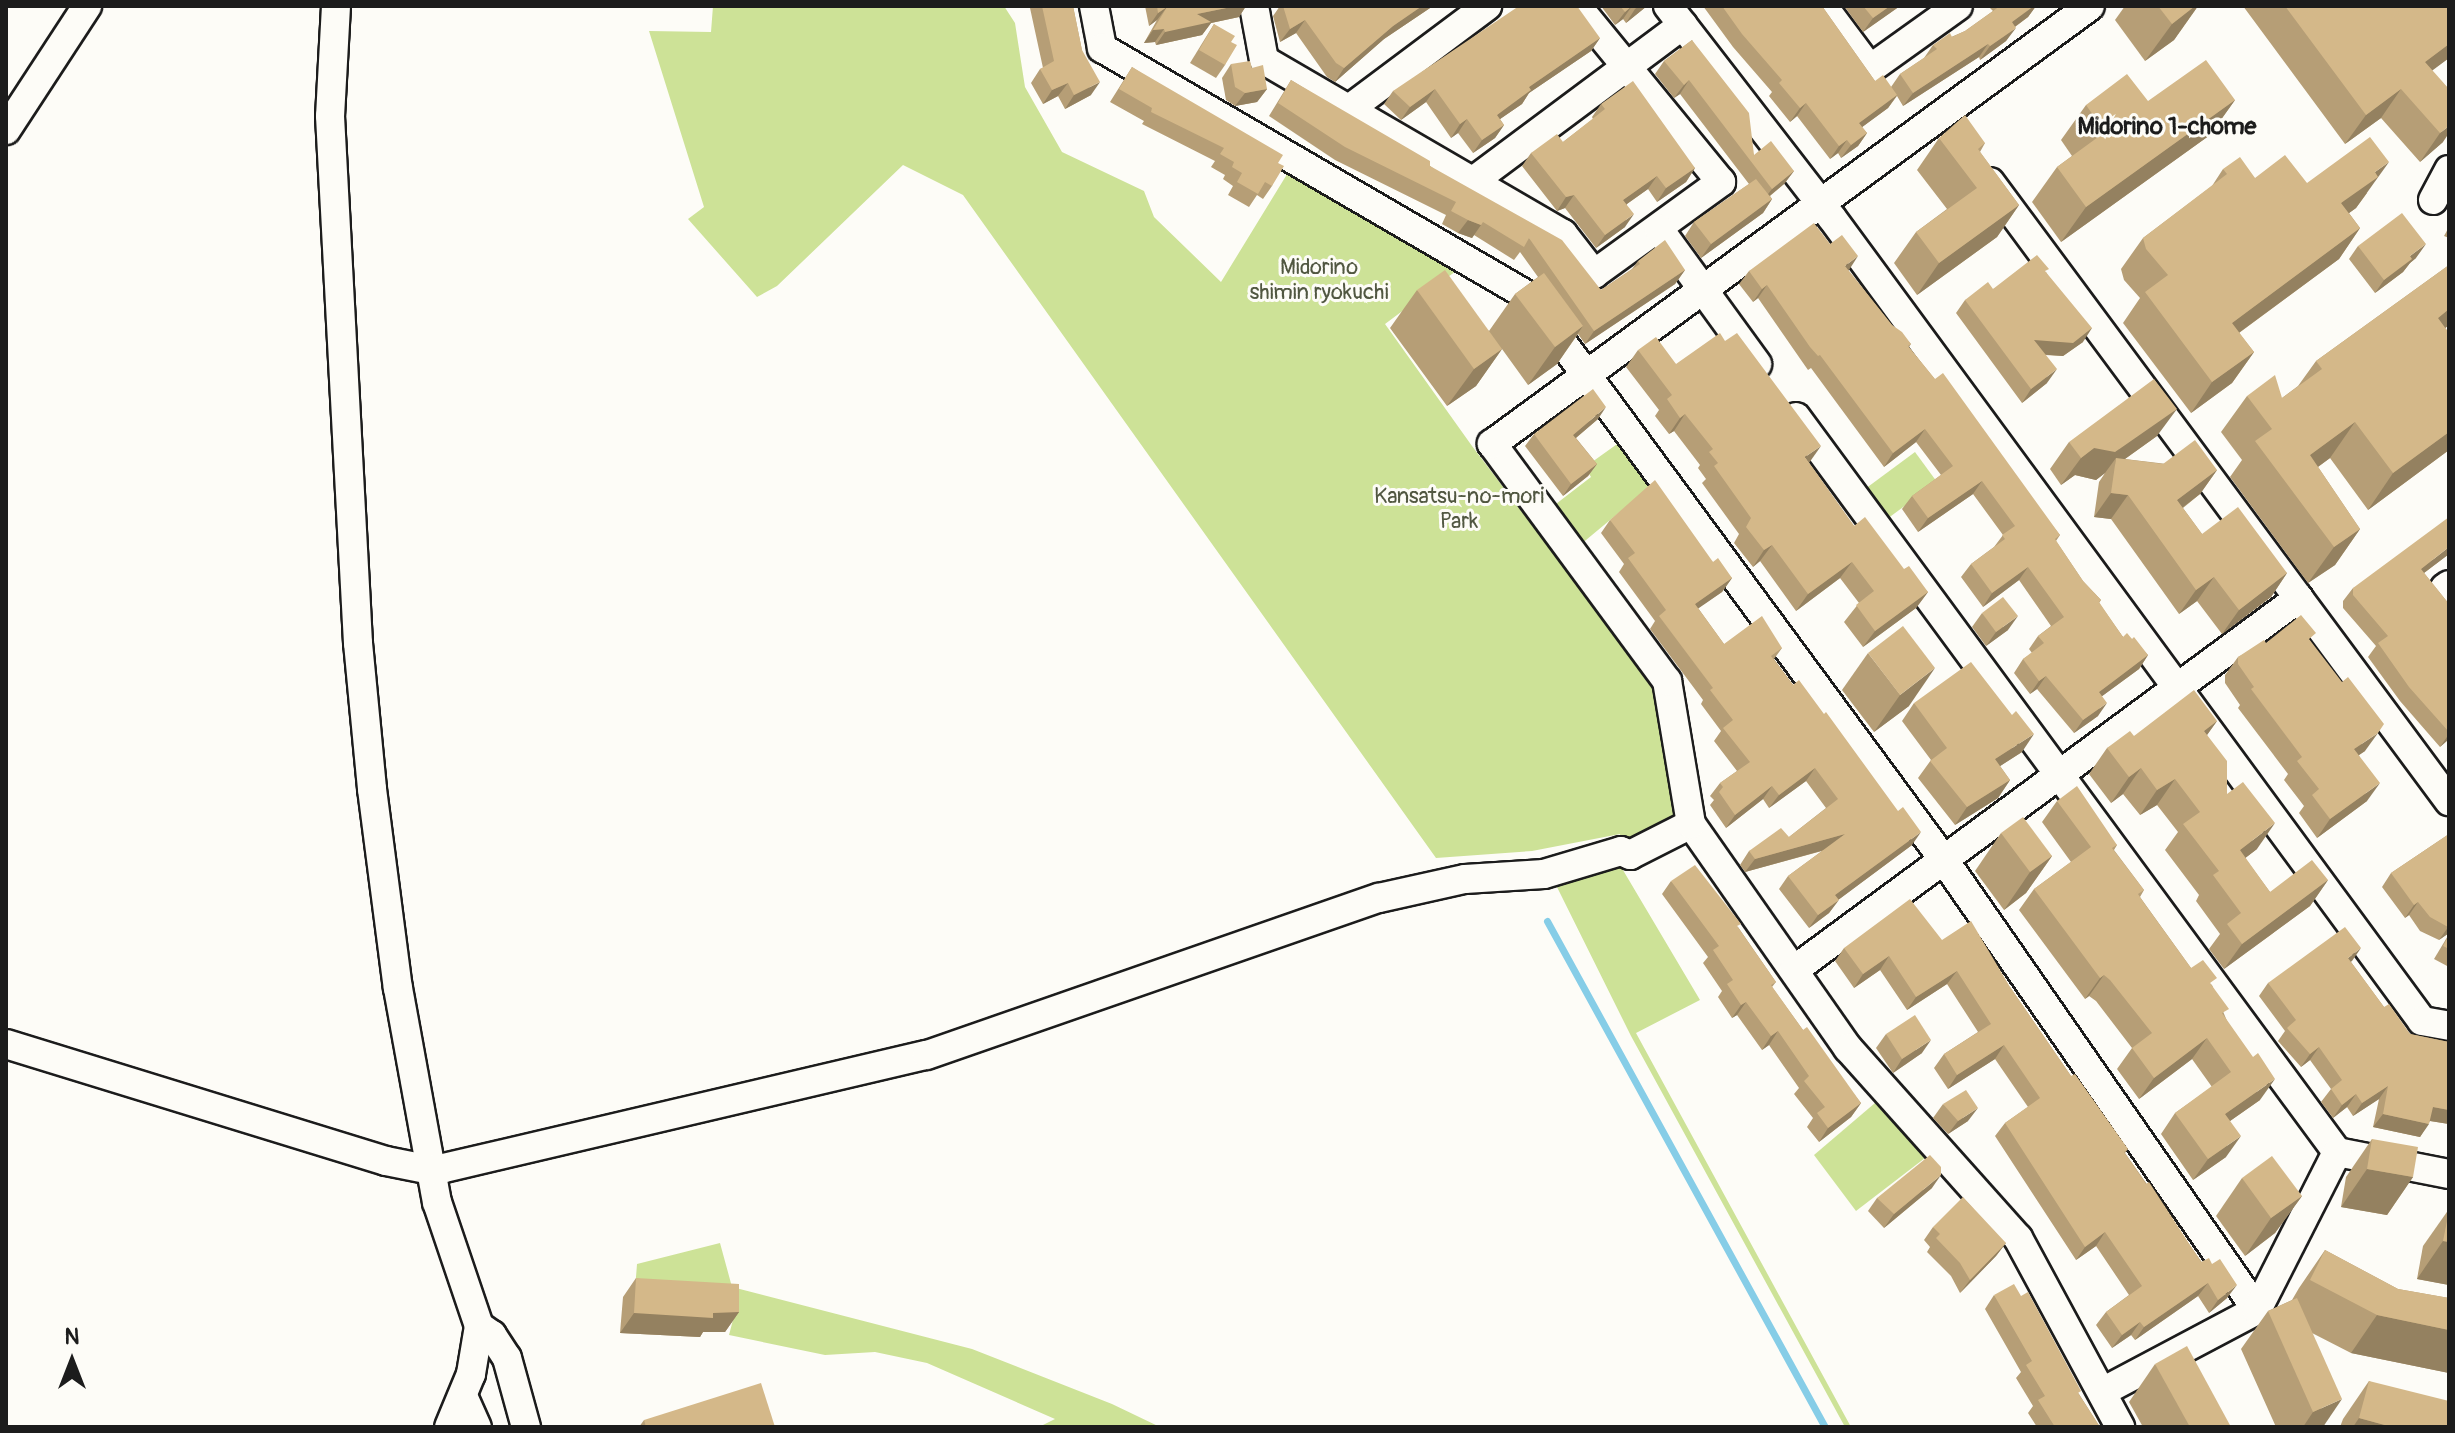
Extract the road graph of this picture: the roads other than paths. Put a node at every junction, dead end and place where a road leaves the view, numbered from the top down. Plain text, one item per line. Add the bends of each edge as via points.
1 (87, 6) edge
2 (336, 6) edge
3 (1094, 6) edge
4 (1254, 6) edge
5 (1487, 6) edge
6 (1577, 6) edge
7 (1823, 6) edge
8 (1958, 6) edge
9 (2090, 6) edge
10 (1675, 16) edge
11 (1627, 65) junction
12 (1348, 110) junction
13 (1941, 116) junction
14 (6, 130) edge
15 (1959, 141) edge
16 (1978, 166) edge
17 (2449, 170) edge
18 (1472, 182) junction
19 (2433, 200) dead end
20 (1822, 204) junction
21 (1659, 229) junction
22 (1703, 291) junction
23 (1587, 376) junction
24 (2449, 585) edge
25 (2449, 593) edge
26 (2299, 598) junction
27 (2176, 686) junction
28 (2060, 774) junction
29 (2445, 786) edge
30 (1691, 824) junction
31 (1944, 860) junction
32 (1794, 970) junction
33 (2449, 1026) edge
34 (6, 1044) edge
35 (2337, 1152) junction
36 (431, 1170) junction
37 (2449, 1174) edge
38 (2257, 1310) junction
39 (479, 1326) junction
40 (2102, 1392) junction
41 (463, 1396) junction
42 (449, 1427) edge
43 (477, 1427) edge
44 (526, 1427) edge
45 (2120, 1427) edge

1 - 14 street
2 - 36 street via 330,116 358,643 398,988
3 - 23 street via 1102,48 1528,296
4 - 12 street via 1264,60
5 - 12 street
6 - 11 street
7 - 8 street via 1870,69
9 - 13 street
10 - 11 street
10 - 20 street
11 - 18 street
11 - 21 street via 1721,182
12 - 18 street
13 - 15 street
13 - 20 street
16 - 26 street
17 - 19 street
18 - 21 street via 1563,234 1594,274
20 - 22 street
20 - 27 street
21 - 22 street
22 - 23 street
22 - 28 street
23 - 30 street via 1492,444 1667,681
23 - 31 street
24 - 25 street
26 - 27 street
26 - 29 street
27 - 28 street
27 - 33 street via 2422,1021
28 - 31 street
28 - 35 street
30 - 32 street
30 - 36 street via 1630,855 1621,851 1544,874 1465,879 1379,898 927,1055
31 - 32 street
31 - 38 street
32 - 40 street via 1848,1048 2018,1238
34 - 36 street via 386,1161
35 - 37 street
35 - 38 street
36 - 39 street
38 - 40 street
39 - 41 street
39 - 44 street via 507,1358
40 - 45 street
41 - 42 street
41 - 43 street

